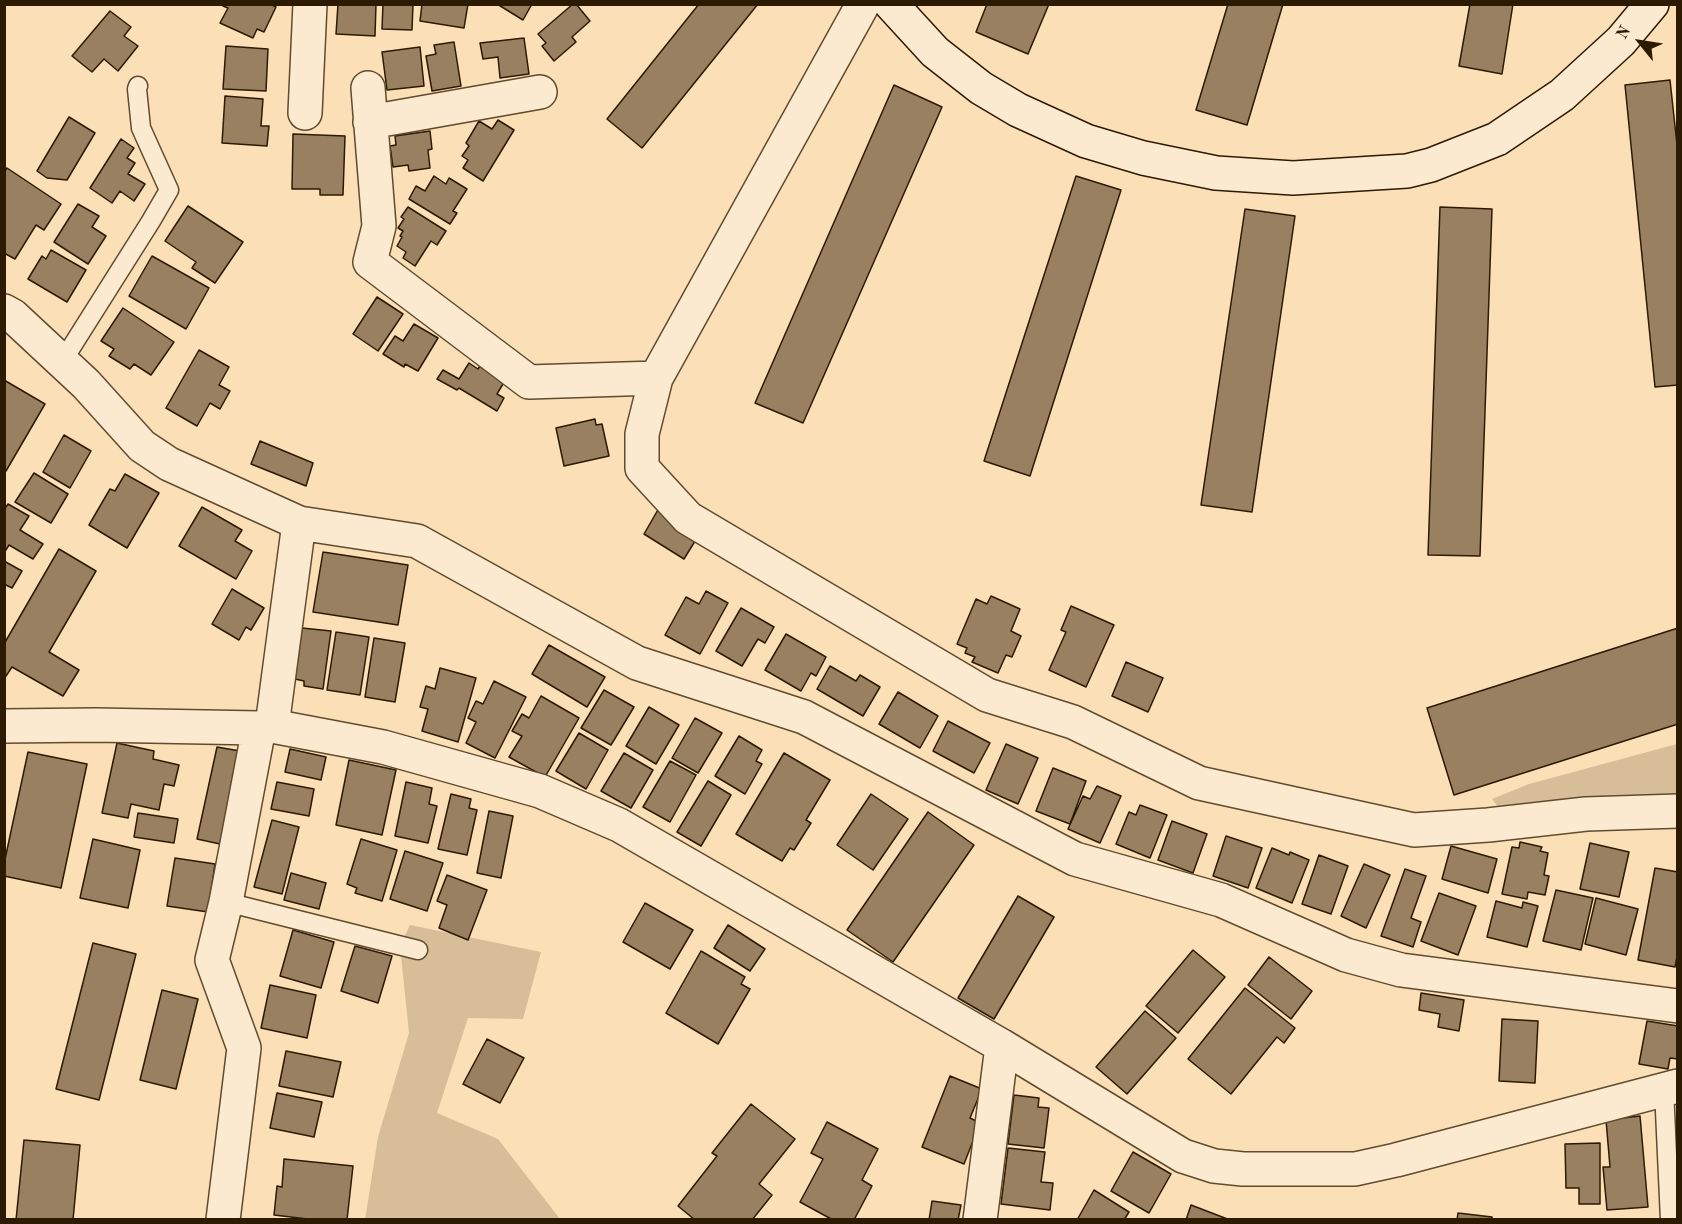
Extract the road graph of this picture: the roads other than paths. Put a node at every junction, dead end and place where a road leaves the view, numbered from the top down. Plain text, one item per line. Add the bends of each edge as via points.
1 (310, 4) edge
2 (863, 4) edge
3 (891, 4) edge
4 (1652, 4) edge
5 (138, 86) dead end
6 (368, 88) dead end
7 (540, 92) dead end
8 (305, 113) dead end
9 (370, 122) junction
10 (7, 320) edge
11 (62, 362) junction
12 (656, 378) junction
13 (299, 523) junction
14 (4, 726) edge
15 (265, 727) junction
16 (1677, 811) edge
17 (226, 902) junction
18 (418, 950) dead end
19 (1677, 1006) edge
20 (1002, 1046) junction
21 (1671, 1087) edge
22 (223, 1220) edge
23 (980, 1220) edge
24 (1670, 1220) edge

1 - 8 street
2 - 12 street
3 - 4 street via 935,52 981,88 1086,141 1216,173 1293,178 1407,171 1497,139 1562,95 1621,41
5 - 11 lane via 141,128 169,190
6 - 9 street
7 - 9 street
9 - 12 street via 380,226 370,262 529,382
10 - 11 street
11 - 13 street via 142,446 169,464
12 - 16 street via 642,434 642,468 688,518 987,695 1073,722 1199,783 1414,830 1586,814
13 - 15 street
13 - 19 street via 417,541 637,663 804,717 1075,859 1221,900 1346,956 1401,970
14 - 15 street
15 - 17 street
15 - 20 street via 383,747 550,795 619,825
17 - 18 lane
17 - 22 street via 212,960 244,1048
20 - 21 street via 1182,1156 1214,1166 1243,1169 1355,1168
20 - 23 street
21 - 24 lane

